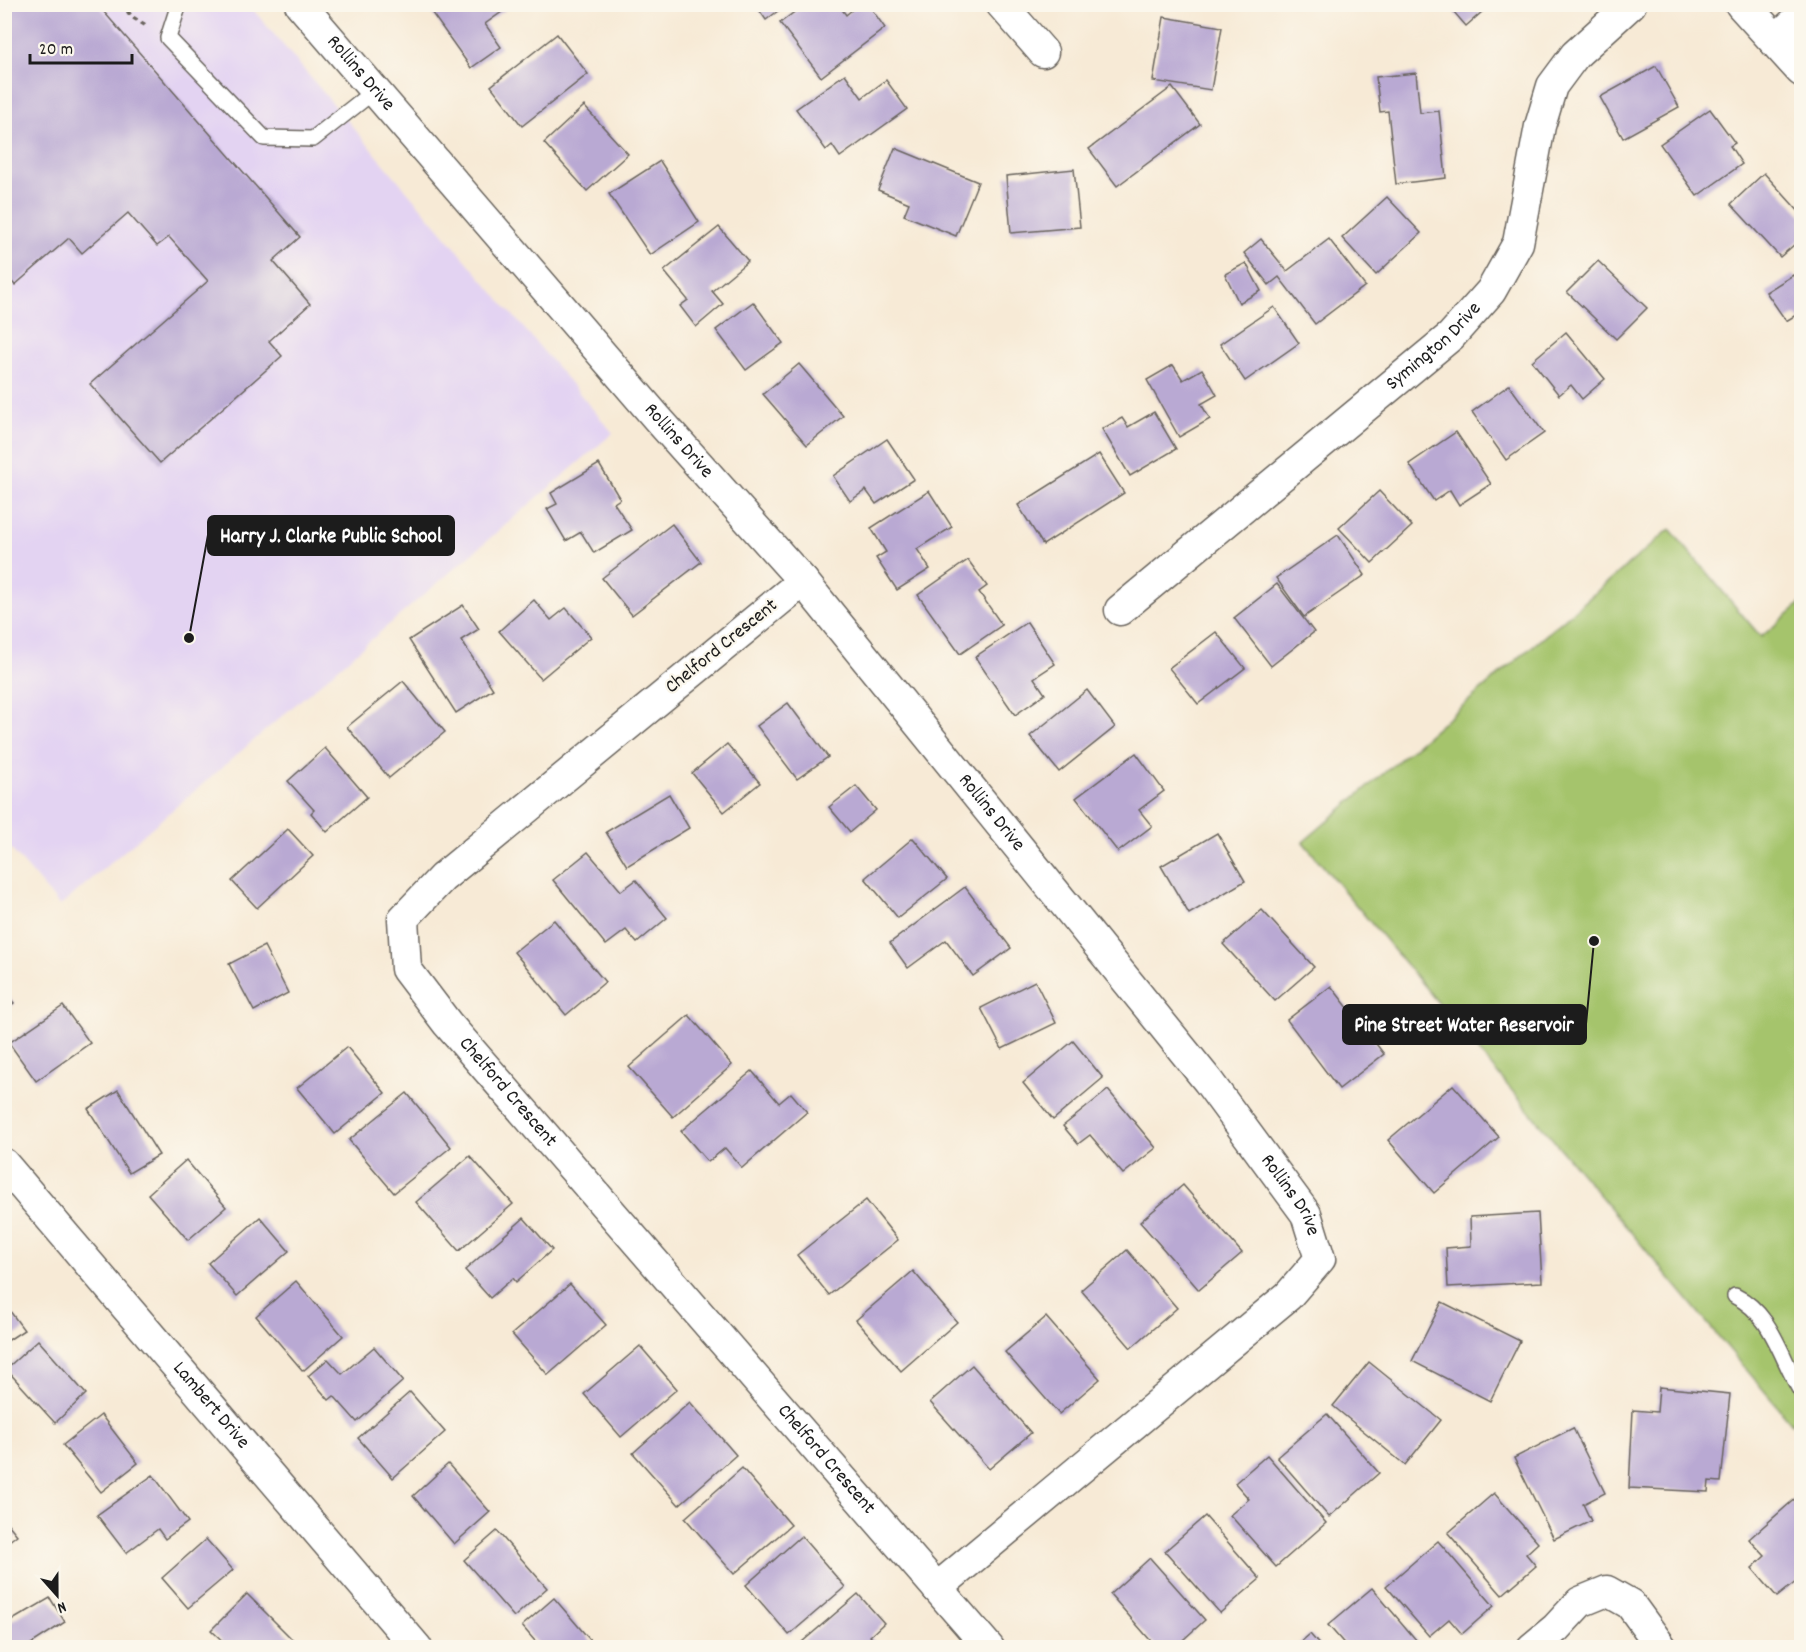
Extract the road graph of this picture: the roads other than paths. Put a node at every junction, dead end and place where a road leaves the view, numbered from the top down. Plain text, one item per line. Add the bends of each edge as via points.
1 (179, 4) edge
2 (300, 4) edge
3 (1001, 4) edge
4 (1631, 4) edge
5 (1742, 4) edge
6 (1802, 15) edge
7 (1775, 40) junction
8 (1042, 52) dead end
9 (1802, 70) edge
10 (374, 91) junction
11 (803, 580) junction
12 (1120, 610) dead end
13 (4, 1164) edge
14 (1735, 1296) dead end
15 (1802, 1393) edge
16 (937, 1588) junction
17 (417, 1647) edge
18 (989, 1647) edge
19 (1532, 1647) edge
20 (1662, 1647) edge

1 - 10 lane via 168,38 264,138 313,139
2 - 10 street, Rollins Drive
3 - 8 street
4 - 12 street, Symington Drive via 1575,55 1552,86 1540,126 1518,243 1491,291 1451,336
5 - 7 street
6 - 7 street
7 - 9 street
10 - 11 street, Rollins Drive
11 - 16 street, Rollins Drive via 1208,1081 1306,1214 1320,1258 1288,1296
11 - 16 street, Chelford Crescent via 442,878 403,919 406,969 447,1023
13 - 17 street, Lambert Drive
14 - 15 lane via 1767,1324
16 - 18 street, Chelford Crescent
19 - 20 street via 1580,1602 1607,1591 1630,1604

